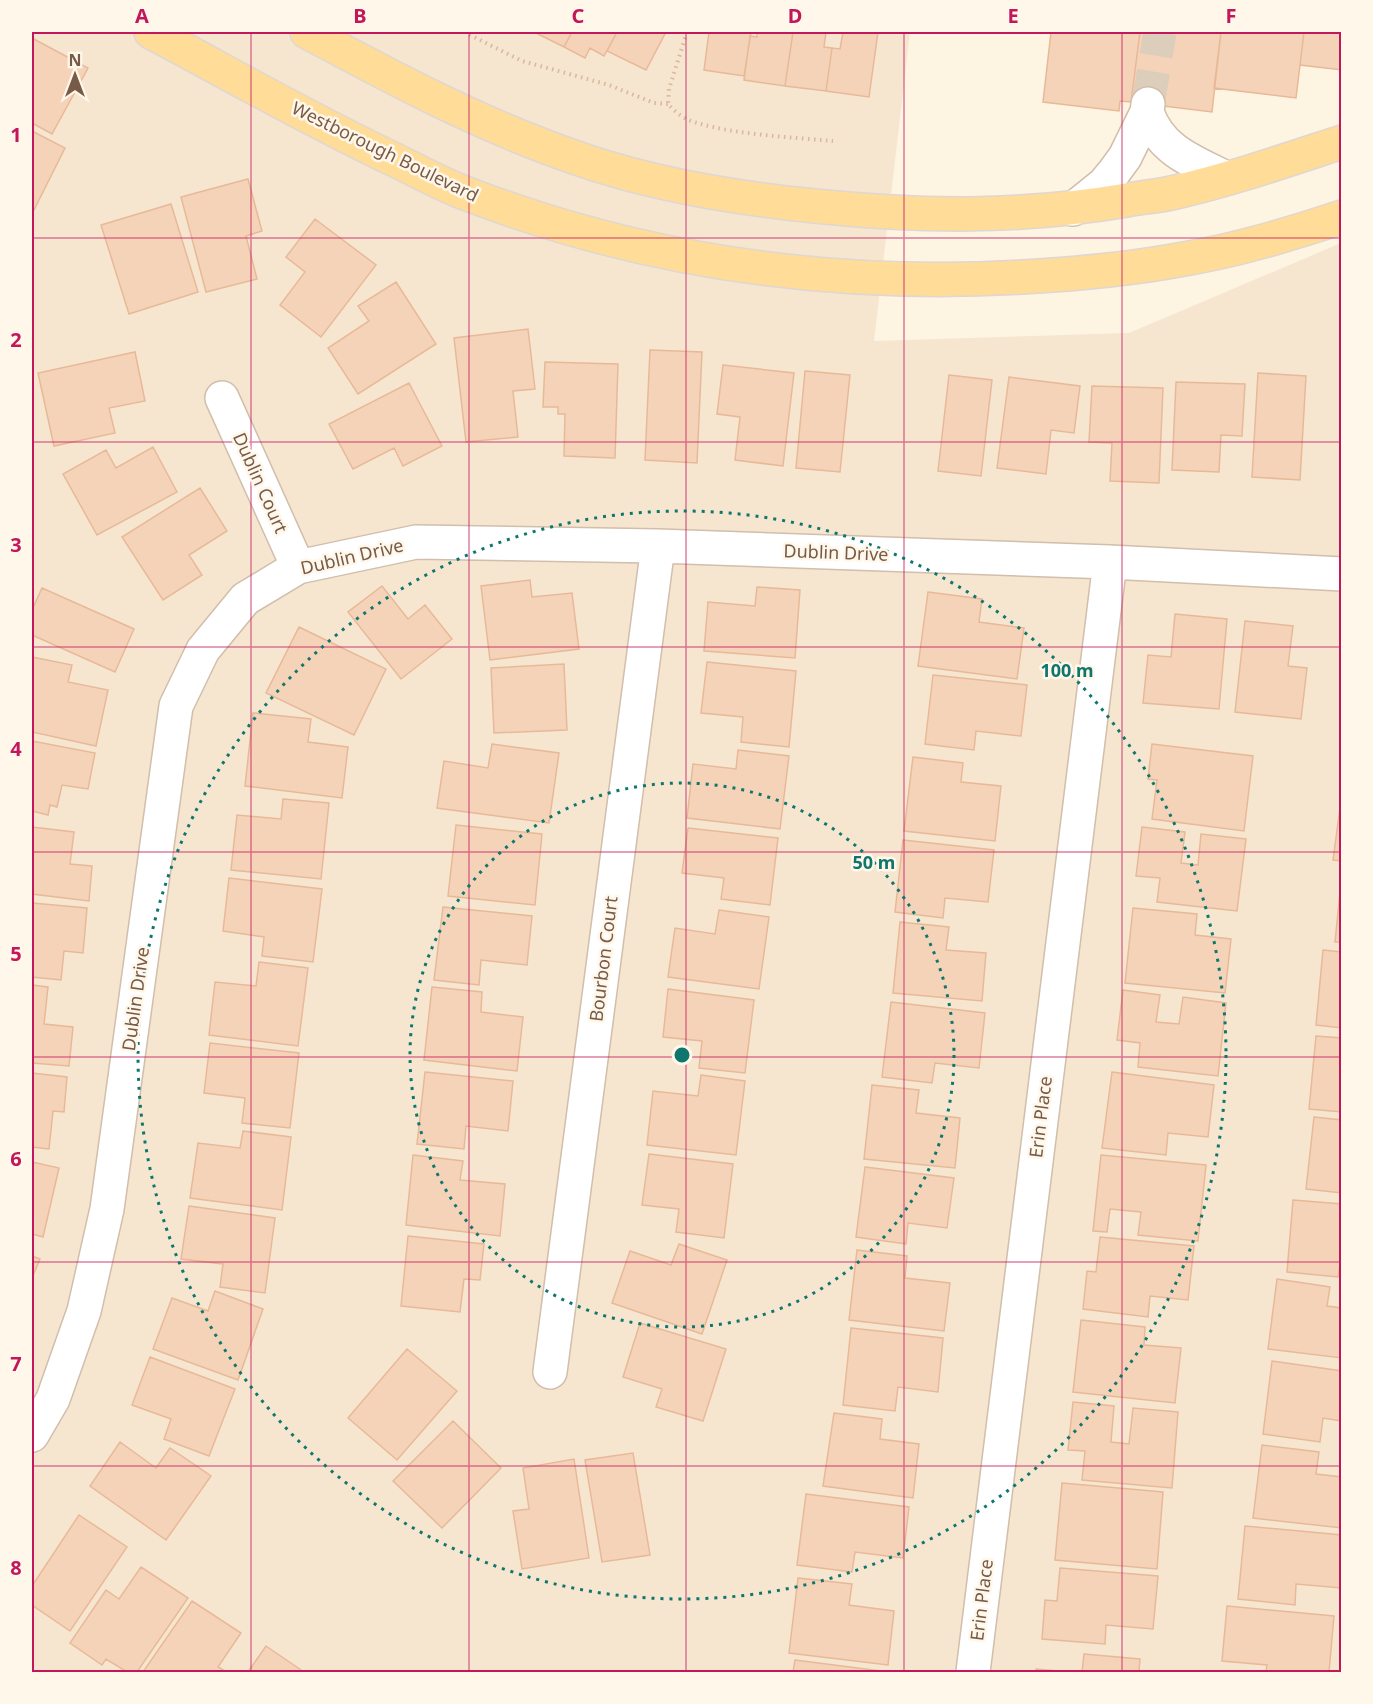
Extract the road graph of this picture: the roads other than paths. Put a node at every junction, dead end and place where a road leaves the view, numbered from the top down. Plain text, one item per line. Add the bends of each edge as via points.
1 (151, 32) edge
2 (308, 32) edge
3 (1341, 142) edge
4 (1226, 178) junction
5 (1073, 209) junction
6 (1341, 217) edge
7 (222, 398) dead end
8 (658, 546) junction
9 (1110, 562) junction
10 (298, 567) junction
11 (1341, 574) edge
12 (550, 1372) dead end
13 (32, 1435) edge
14 (973, 1672) edge

1 - 6 main road, Westborough Boulevard via 353,141 455,189 555,224 661,251 763,270 864,279 968,280 1076,274 1185,259 1286,235
2 - 5 main road via 479,120 573,157 673,185 769,201 875,212 976,215
3 - 4 main road
4 - 5 main road via 1174,192
4 - 5 street via 1174,151 1152,126 1148,108 1114,172
7 - 10 street, Dublin Court
8 - 9 street, Dublin Drive
8 - 10 street, Dublin Drive via 416,542
8 - 12 street, Bourbon Court
9 - 11 street, Dublin Drive
9 - 14 street, Erin Place
10 - 13 street, Dublin Drive via 245,599 203,650 176,706 107,1209 84,1311 53,1399

